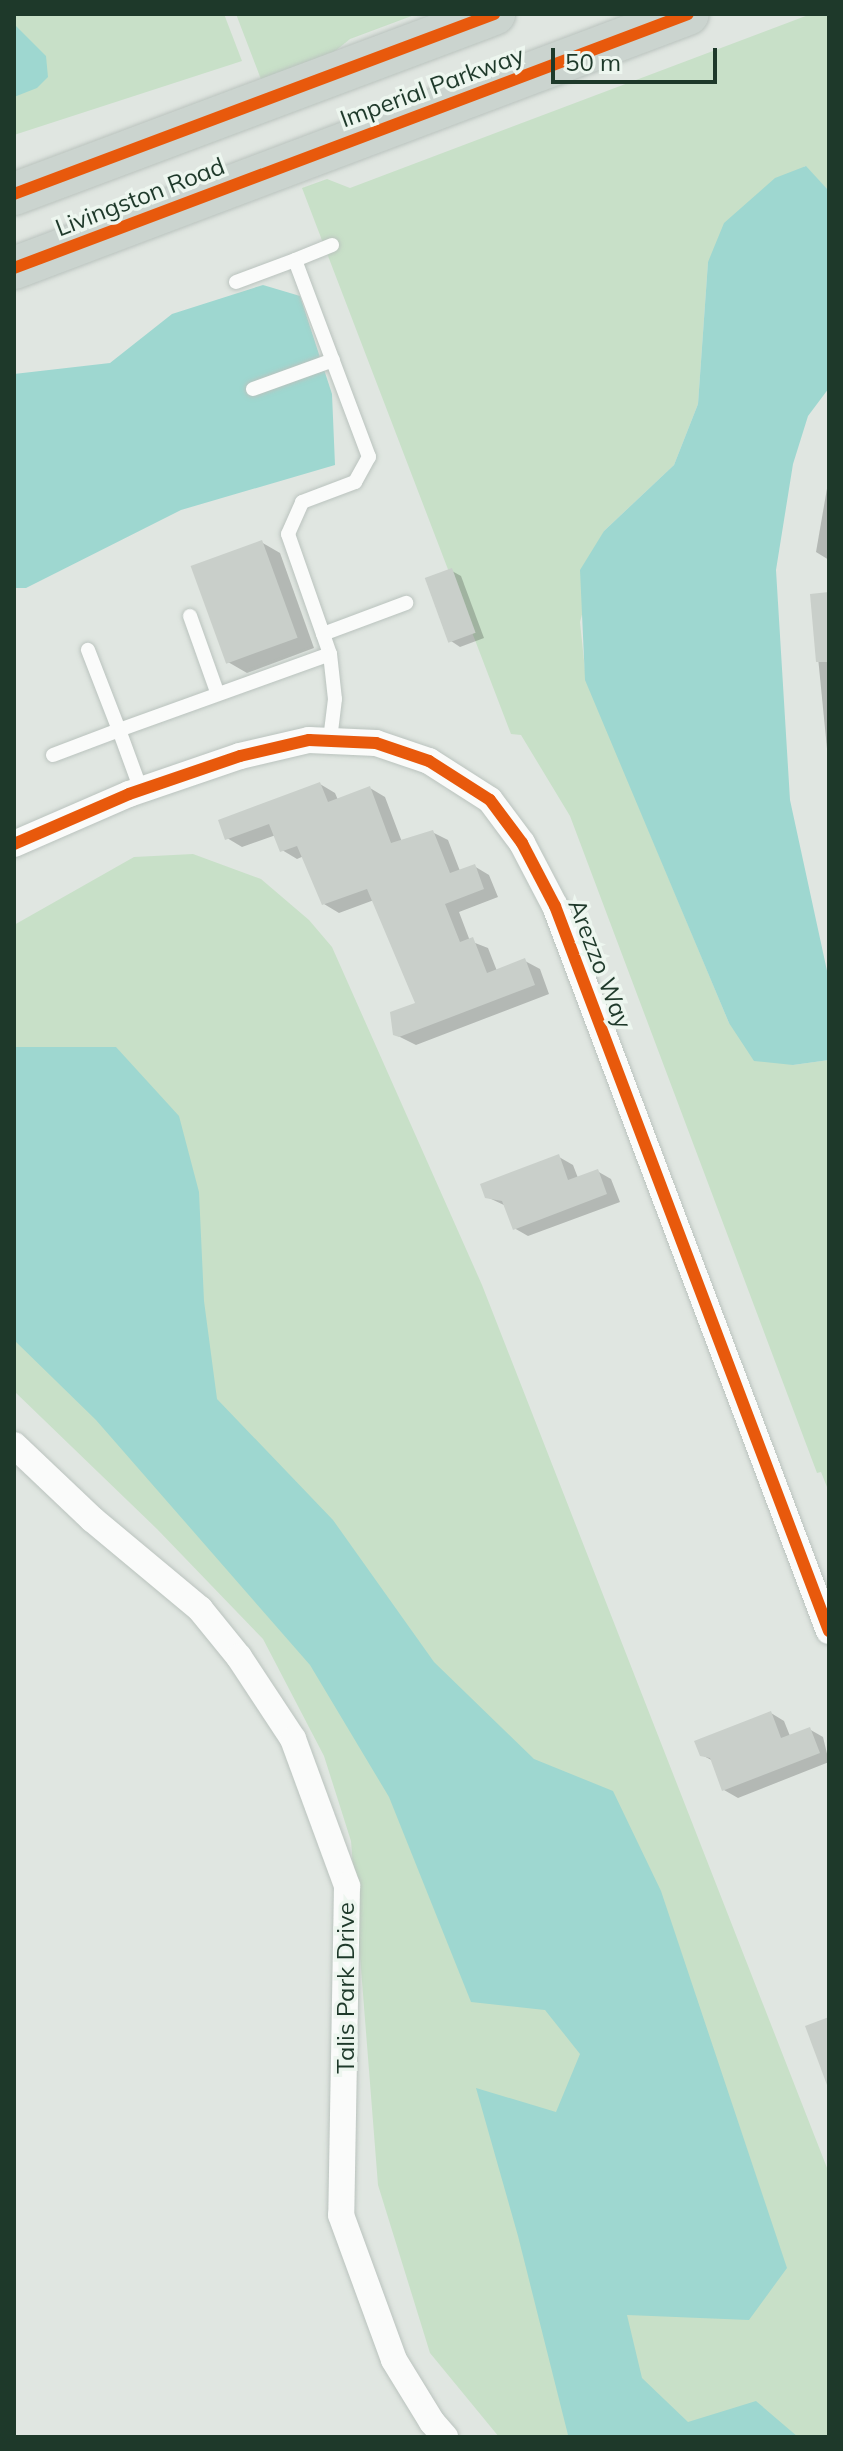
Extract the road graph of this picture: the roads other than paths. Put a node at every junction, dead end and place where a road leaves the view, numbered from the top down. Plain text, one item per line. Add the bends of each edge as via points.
1 (494, 14) edge
2 (688, 14) edge
3 (257, 102) joint
4 (281, 167) joint
5 (14, 194) edge
6 (332, 245) dead end
7 (295, 260) junction
8 (14, 268) edge
9 (236, 282) dead end
10 (333, 360) junction
11 (253, 389) dead end
12 (406, 603) dead end
13 (190, 616) dead end
14 (323, 634) junction
15 (88, 650) dead end
16 (330, 654) junction
17 (217, 692) junction
18 (119, 730) junction
19 (330, 740) junction
20 (53, 755) dead end
21 (141, 790) junction
22 (14, 844) edge
23 (14, 1445) edge
24 (829, 1631) edge
25 (445, 2437) edge

1 - 3 main road, Imperial Parkway
2 - 4 main road, Imperial Parkway
3 - 5 main road, Livingston Road
4 - 8 main road, Livingston Road
6 - 7 lane
7 - 9 lane
7 - 10 lane
10 - 11 lane
10 - 14 lane via 369,457 355,482 302,502 288,534
12 - 14 lane
13 - 17 lane
14 - 16 lane
15 - 18 lane
16 - 17 lane
16 - 19 lane via 335,699
17 - 18 lane
18 - 20 lane
18 - 21 lane
19 - 21 street, Arezzo Way via 286,744
19 - 24 street, Arezzo Way via 376,743 429,761 490,800 522,843 555,906
21 - 22 street, Arezzo Way
23 - 25 street, Talis Park Drive via 200,1609 293,1739 347,1886 341,2215 394,2360

